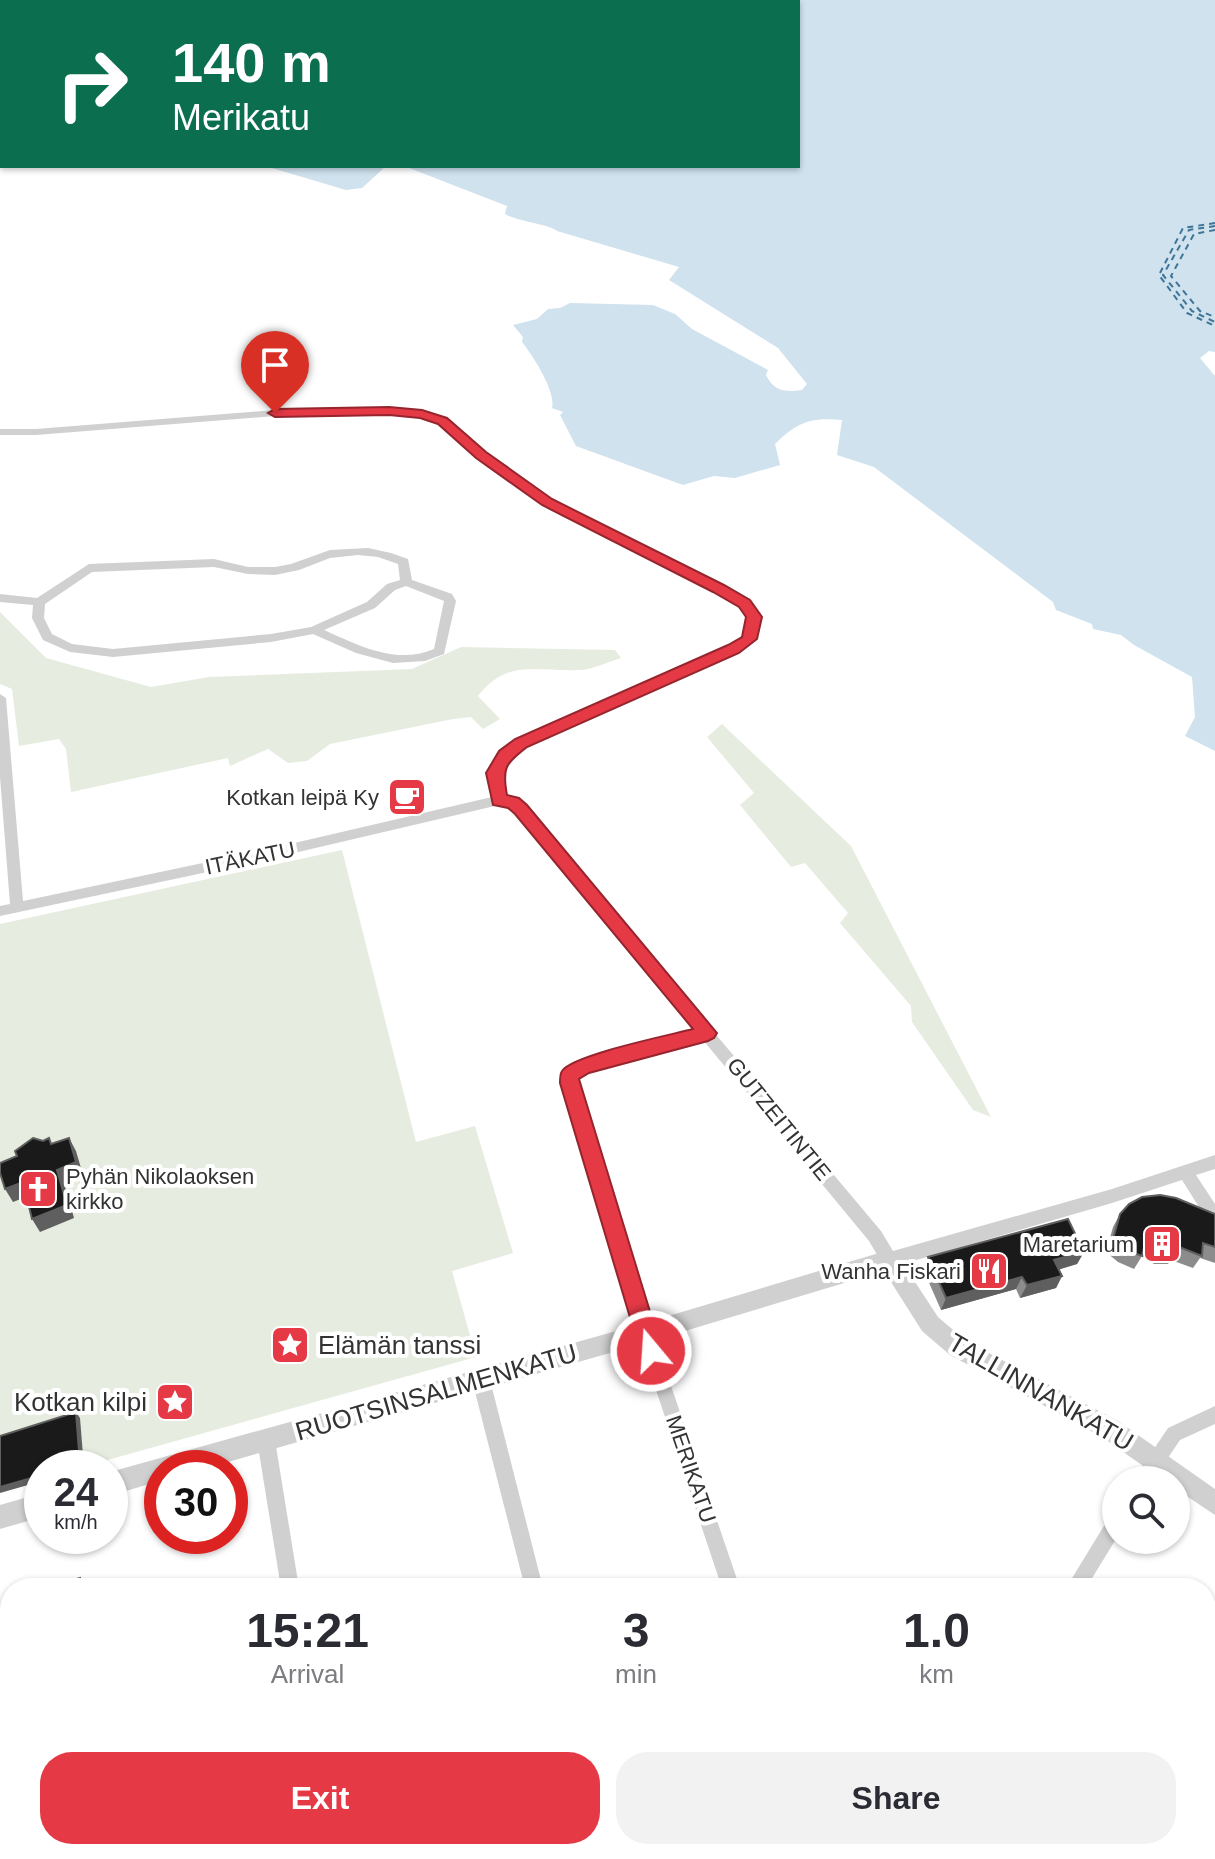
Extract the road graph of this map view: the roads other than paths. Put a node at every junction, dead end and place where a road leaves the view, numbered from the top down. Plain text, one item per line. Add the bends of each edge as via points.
1 (0, 432) edge
2 (406, 582) junction
3 (0, 598) edge
4 (39, 602) junction
5 (314, 630) junction
6 (1, 702) edge
7 (499, 800) junction
8 (17, 907) junction
9 (0, 911) edge
10 (708, 1033) junction
11 (1215, 1162) edge
12 (1185, 1171) junction
13 (1215, 1218) edge
14 (889, 1260) junction
15 (645, 1333) junction
16 (481, 1380) junction
17 (1215, 1415) edge
18 (266, 1440) junction
19 (231, 1450) edge
20 (1155, 1459) junction
21 (1151, 1466) edge
22 (1215, 1503) edge
23 (24, 1510) edge
24 (0, 1517) edge
25 (1102, 1545) edge
26 (288, 1578) edge
27 (531, 1578) edge
28 (728, 1578) edge
29 (1081, 1578) edge

1 - 7 street via 275,413 422,414 443,421 547,502 745,604 754,617 752,632 734,649 521,743 498,764
2 - 4 street via 404,562 389,554 352,552 284,570 231,569 214,563 89,568
2 - 5 street via 391,587 371,605
2 - 5 street via 450,601 440,651 425,660 392,660
3 - 4 street
4 - 5 street via 38,618 47,637 70,648 113,653
6 - 8 street
7 - 8 street, ITÄKATU
7 - 10 street, GUTZEITINTIE via 521,810
8 - 9 street, ITÄKATU
10 - 14 street, GUTZEITINTIE via 875,1236
10 - 15 street, MERIKATU via 583,1066 570,1075
11 - 12 street
12 - 13 street
12 - 14 street
14 - 15 street, RUOTSINSALMENKATU
14 - 20 street, TALLINNANKATU via 930,1324 958,1348 1110,1429
15 - 16 street, RUOTSINSALMENKATU
15 - 28 street, MERIKATU
16 - 18 street, RUOTSINSALMENKATU
16 - 27 street
17 - 20 street via 1174,1434
18 - 19 street, RUOTSINSALMENKATU
18 - 26 street
20 - 21 street
20 - 22 street, TALLINNANKATU
23 - 24 street
25 - 29 street

